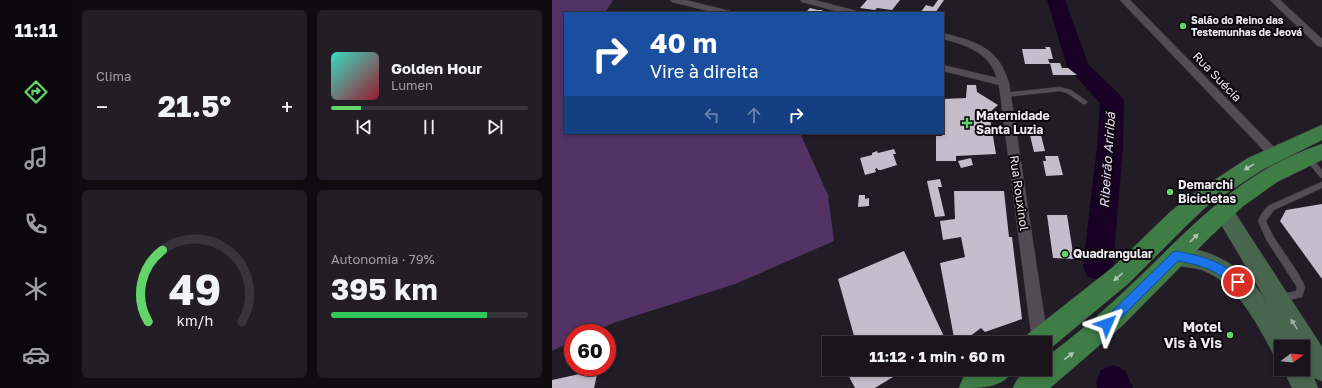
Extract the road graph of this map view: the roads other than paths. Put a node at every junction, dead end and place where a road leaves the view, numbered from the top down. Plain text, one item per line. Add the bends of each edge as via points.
1 (675, 0) edge
2 (805, 0) edge
3 (852, 0) edge
4 (1125, 0) edge
5 (1276, 0) edge
6 (845, 10) junction
7 (723, 12) edge
8 (851, 12) edge
9 (944, 36) edge
10 (1322, 44) edge
11 (944, 68) edge
12 (1005, 89) junction
13 (1085, 102) dead end
14 (1322, 132) edge
15 (1274, 154) junction
16 (1315, 154) edge
17 (1322, 175) edge
18 (1322, 185) edge
19 (1223, 211) junction
20 (1176, 256) junction
21 (1278, 298) junction
22 (1256, 302) junction
23 (1037, 336) edge
24 (1045, 336) edge
25 (1278, 340) edge
26 (1322, 369) edge
27 (991, 376) edge
28 (1299, 376) edge
29 (973, 388) edge
30 (1027, 388) edge
31 (1306, 388) edge

1 - 7 street
2 - 6 street
3 - 6 street
4 - 15 street, Rua Suécia
5 - 10 street
6 - 8 street
9 - 12 street, Rua Rouxinol via 962,41 989,54 998,67
11 - 12 street
12 - 13 lane via 1060,89 1069,91
12 - 23 street, Rua Rouxinol
14 - 15 main road
15 -> 24 main road via 1200,200 1121,275
16 - 17 lane
16 - 19 main road via 1270,177
18 - 21 lane via 1271,208 1262,221 1266,234 1301,287 1299,294
20 -> 19 main road
19 - 21 main road
20 - 22 main road via 1205,262 1219,268 1238,282
30 -> 20 main road via 1107,324
21 - 22 main road
26 -> 21 main road
22 - 25 main road
27 - 29 main road
28 - 31 main road

